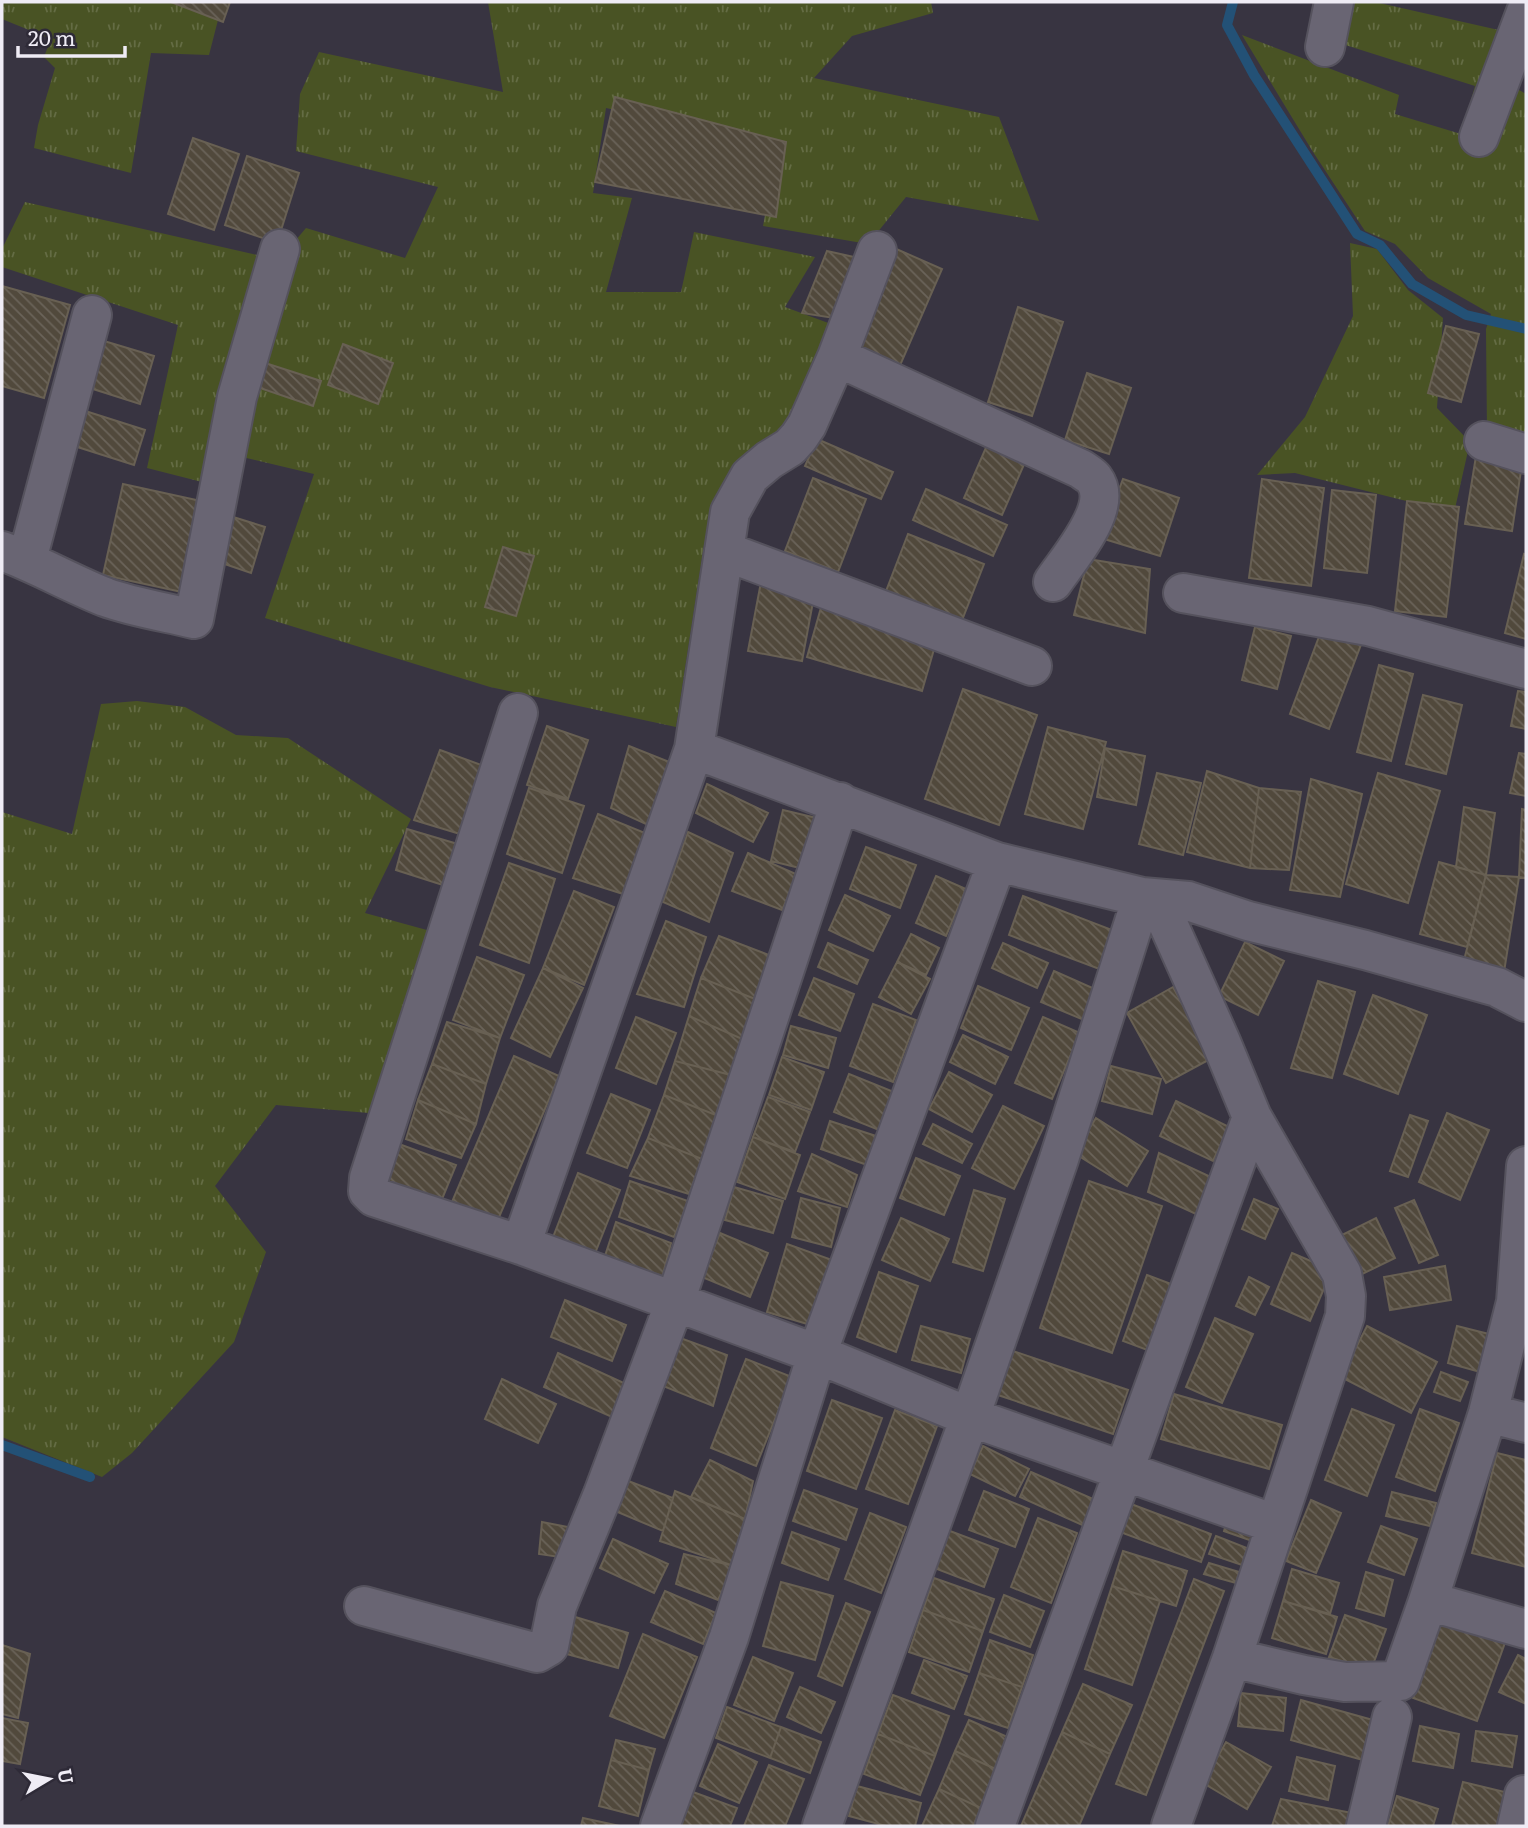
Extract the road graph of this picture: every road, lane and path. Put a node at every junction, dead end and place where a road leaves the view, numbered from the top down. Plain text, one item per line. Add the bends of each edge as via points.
1 (1334, 2) edge
2 (1526, 12) edge
3 (1325, 47) dead end
4 (1479, 137) dead end
5 (280, 249) dead end
6 (877, 251) dead end
7 (92, 315) dead end
8 (837, 357) junction
9 (1484, 441) dead end
10 (1526, 454) edge
11 (724, 551) junction
12 (14, 555) edge
13 (1053, 582) dead end
14 (1183, 593) dead end
15 (1032, 666) dead end
16 (1526, 669) edge
17 (518, 713) dead end
18 (695, 749) junction
19 (840, 802) junction
20 (997, 862) junction
21 (1150, 898) junction
22 (1526, 1002) edge
23 (1252, 1117) junction
24 (1526, 1166) edge
25 (521, 1245) junction
26 (675, 1302) junction
27 (1521, 1303) edge
28 (817, 1353) junction
29 (1488, 1413) junction
30 (970, 1417) junction
31 (1526, 1423) edge
32 (1123, 1469) junction
33 (1275, 1524) junction
34 (1428, 1601) junction
35 (364, 1606) dead end
36 (1526, 1629) edge
37 (1231, 1657) junction
38 (1392, 1717) dead end
39 (660, 1826) edge
40 (822, 1826) edge
41 (995, 1826) edge
42 (1171, 1826) edge
43 (1366, 1826) edge

1 - 3 street
2 - 4 street
5 - 12 street via 237,397 194,619 108,598
6 - 8 street
7 - 12 street
8 - 11 street via 799,437 750,476 740,492 730,512
8 - 13 street via 1093,478 1100,498 1095,520
9 - 10 street
11 - 15 street
11 - 18 street
14 - 16 street via 1368,626
17 - 25 street via 368,1191 374,1197
18 - 19 street
18 - 25 street
19 - 20 street
19 - 26 street
20 - 21 street
20 - 28 street
21 - 22 street via 1188,901 1497,987
21 - 23 street via 1222,1042
21 - 30 street
23 - 32 street
23 - 33 street via 1342,1274 1346,1296 1345,1316
24 - 27 street
25 - 26 street
26 - 28 street
26 - 35 street via 557,1606 549,1646 537,1653
27 - 29 street
28 - 30 street
28 - 39 street via 729,1637
29 - 31 street
29 - 34 street
30 - 32 street
30 - 40 street
32 - 33 street
32 - 41 street
33 - 37 street
34 - 36 street
34 - 37 street via 1400,1681 1345,1682
37 - 42 street
38 - 43 street

